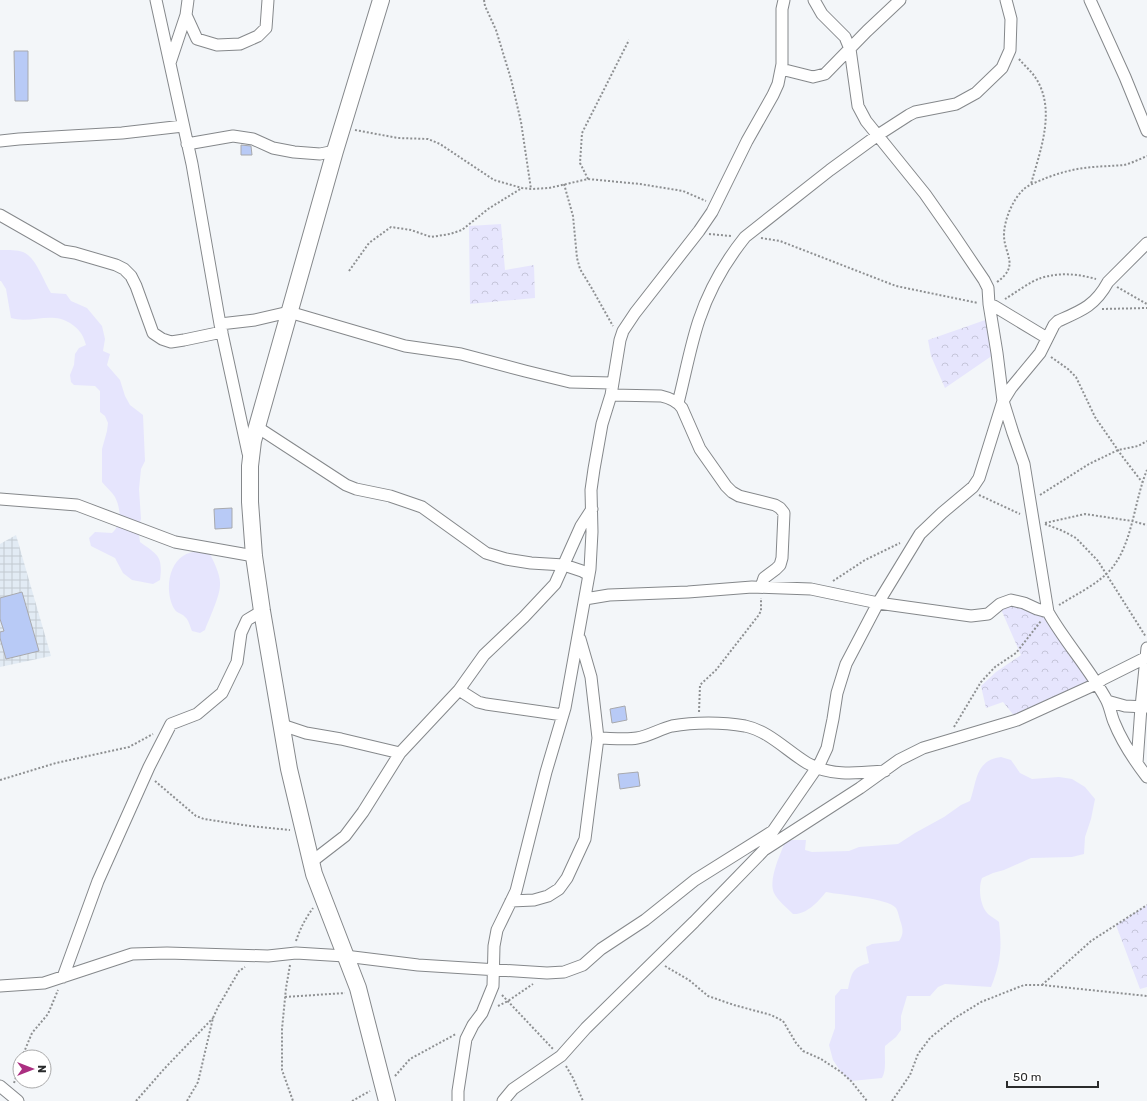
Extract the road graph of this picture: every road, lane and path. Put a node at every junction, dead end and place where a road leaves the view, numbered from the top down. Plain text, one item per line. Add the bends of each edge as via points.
1 (156, 0) edge
2 (188, 0) edge
3 (268, 0) edge
4 (381, 0) edge
5 (484, 0) edge
6 (784, 0) edge
7 (814, 0) edge
8 (900, 0) edge
9 (1006, 0) edge
10 (1090, 0) edge
11 (186, 15) junction
12 (629, 40) dead end
13 (850, 49) junction
14 (1010, 50) junction
15 (170, 63) junction
16 (781, 69) junction
17 (183, 126) junction
18 (342, 128) junction
19 (1147, 131) edge
20 (878, 135) junction
21 (0, 142) edge
22 (187, 144) junction
23 (336, 151) junction
24 (1147, 156) edge
25 (588, 179) junction
26 (564, 184) junction
27 (1030, 185) junction
28 (522, 188) junction
29 (531, 189) junction
30 (714, 205) junction
31 (0, 214) edge
32 (699, 231) junction
33 (745, 237) junction
34 (1147, 243) edge
35 (349, 271) dead end
36 (1108, 282) junction
37 (988, 288) junction
38 (1147, 304) edge
39 (991, 305) junction
40 (1086, 308) junction
41 (1147, 308) edge
42 (289, 312) junction
43 (221, 328) junction
44 (1047, 338) junction
45 (620, 340) junction
46 (1042, 349) junction
47 (612, 389) junction
48 (1003, 400) junction
49 (678, 403) junction
50 (257, 427) junction
51 (1147, 441) edge
52 (1118, 450) junction
53 (250, 466) junction
54 (1142, 482) dead end
55 (969, 491) junction
56 (0, 499) edge
57 (1031, 501) junction
58 (592, 509) junction
59 (1039, 522) junction
60 (1147, 525) edge
61 (920, 534) junction
62 (254, 556) junction
63 (564, 565) junction
64 (589, 575) junction
65 (761, 587) junction
66 (811, 589) junction
67 (585, 599) junction
68 (878, 603) junction
69 (262, 611) junction
70 (1048, 612) junction
71 (579, 636) junction
72 (1147, 638) edge
73 (1147, 654) edge
74 (1096, 684) junction
75 (459, 690) junction
76 (1107, 701) junction
77 (1144, 707) edge
78 (563, 715) junction
79 (699, 723) junction
80 (171, 724) junction
81 (282, 726) junction
82 (598, 738) junction
83 (400, 753) junction
84 (1137, 763) junction
85 (817, 768) junction
86 (885, 770) junction
87 (146, 773) junction
88 (1147, 778) edge
89 (0, 780) edge
90 (304, 830) junction
91 (773, 831) junction
92 (764, 850) junction
93 (310, 863) junction
94 (322, 897) junction
95 (511, 901) junction
96 (1147, 905) edge
97 (292, 953) junction
98 (268, 956) junction
99 (345, 956) junction
100 (653, 962) junction
101 (494, 969) junction
102 (547, 973) junction
103 (63, 977) junction
104 (1042, 985) junction
105 (0, 986) edge
106 (493, 986) junction
107 (359, 993) junction
108 (1147, 996) edge
109 (285, 997) junction
110 (508, 1001) junction
111 (482, 1014) junction
112 (213, 1018) junction
113 (473, 1025) junction
114 (25, 1049) edge
115 (561, 1056) junction
116 (0, 1086) edge
117 (385, 1093) edge
118 (18, 1101) edge
119 (136, 1101) edge
120 (187, 1101) edge
121 (293, 1101) edge
122 (352, 1101) edge
123 (458, 1101) edge
124 (503, 1101) edge
125 (583, 1101) edge
126 (867, 1101) edge
127 (892, 1101) edge

1 - 15 street
2 - 11 street
3 - 11 street via 266,28 258,36 240,44 217,45 197,39
4 - 18 street
5 - 29 path via 511,79 521,122
6 - 16 street
7 - 13 street via 822,14 845,37
8 - 13 street
9 - 14 street via 1011,19
10 - 19 street
11 - 15 street
12 - 25 path via 582,133 580,163
13 - 16 street via 825,74 813,77
13 - 20 street via 858,106
14 - 20 street via 1002,68 976,93 956,104 915,112
14 - 27 path via 1035,77 1043,94 1046,111 1043,142
15 - 17 street
16 - 30 street via 773,95
17 - 21 street
17 - 22 street
18 - 23 street
18 - 28 path via 398,138 428,140 440,144 494,180
20 - 33 street
20 - 37 street via 953,234
22 - 23 street via 233,136 253,139 273,148 294,152 320,154
22 - 43 street
23 - 42 street
24 - 27 path via 1125,164 1064,171
25 - 26 path
25 - 30 path via 684,191
26 - 29 path
26 - 45 path via 573,216 580,269
27 - 37 path via 1013,204 1006,222 1004,234 1010,267 1005,276
28 - 29 path
28 - 35 path via 488,209 462,230 450,234 431,237 391,227 369,243
30 - 32 street
31 - 43 street via 63,251 124,269 136,286 153,333 162,339 171,342 184,340
32 - 33 path via 711,235
32 - 45 street via 635,313
33 - 39 path via 780,241 896,286
33 - 49 street via 729,259 706,301 693,339
34 - 36 street
36 - 38 path
36 - 39 path via 1079,274 1040,278
36 - 40 street
37 - 39 street
39 - 44 street
39 - 48 street
40 - 41 path
40 - 44 street via 1058,321
42 - 43 street
42 - 47 street via 405,346 461,354 570,382
42 - 50 street
43 - 53 street
44 - 46 street
45 - 47 street
46 - 48 street
46 - 52 path via 1076,377 1095,417
47 - 49 street via 661,396
47 - 58 street via 602,424 594,469
48 - 55 street via 979,478
48 - 57 street via 1024,464
49 - 65 street via 700,449 726,486 739,496 775,505 784,514 780,565 764,578
50 - 53 street
50 - 63 street via 346,485 422,507 486,553 531,564
51 - 52 path via 1138,446
52 - 54 path
52 - 57 path via 1089,464
53 - 62 street
55 - 59 path
55 - 61 street
56 - 62 street via 77,505 175,542
57 - 59 street
58 - 63 street via 581,526
58 - 64 street
59 - 60 path via 1085,514
59 - 70 street
59 - 72 path via 1063,530 1076,538 1098,561
61 - 66 path via 865,560 828,584
61 - 68 street
62 - 69 street
63 - 64 street
63 - 75 street via 555,584 484,655
64 - 67 street
65 - 66 street
65 - 67 street via 609,595
65 - 79 path via 762,605 758,616 716,670 700,685
66 - 68 street
67 - 71 street
68 - 70 street via 971,616 988,614 1000,604 1011,600
68 - 85 street via 846,664 836,693 827,748
69 - 80 street via 247,620 241,633 237,662 222,693 197,714
69 - 81 street
70 - 74 street
71 - 78 street
71 - 82 street via 591,677
73 - 74 street
73 - 77 street
74 - 76 street
74 - 86 street via 1017,720 923,748
75 - 78 street via 486,704
75 - 83 street
76 - 77 street via 1125,706
76 - 84 street via 1123,741
77 - 84 street
78 - 95 street via 516,891
79 - 82 street via 672,726 637,738
79 - 85 street via 757,729
80 - 87 street
80 - 89 path via 129,747 56,763
81 - 83 street
81 - 90 street
82 - 95 street via 585,839 567,878 559,889 548,896 534,900
83 - 93 street via 345,836
84 - 88 street
85 - 86 street via 854,774
85 - 91 street
86 - 92 street
87 - 90 path via 196,816 204,819
87 - 103 street via 98,881
90 - 93 street
91 - 92 street
91 - 102 street via 695,880 583,965 564,972
92 - 100 street
93 - 94 street
94 - 97 path via 307,916
94 - 99 street
95 - 101 street via 497,930
96 - 104 path via 1091,941
97 - 98 street
97 - 99 street
97 - 109 path
98 - 103 street via 132,954
98 - 112 path via 239,971
99 - 101 street via 418,965
99 - 107 street
100 - 115 street
100 - 126 path via 689,980 708,996 783,1021 803,1051 841,1072
101 - 102 street
101 - 106 street
102 - 110 path
103 - 105 street via 44,983
103 - 114 path via 48,1014 32,1033
104 - 108 path
104 - 127 path via 1024,985 977,1004 955,1018 930,1038 918,1054 910,1075
106 - 110 path
106 - 111 street
107 - 109 path
107 - 117 street
109 - 121 path via 282,1070
110 - 111 path
110 - 115 path
111 - 113 street
112 - 119 path
112 - 120 path via 198,1082
113 - 117 path via 410,1059 397,1073
113 - 123 street via 466,1040
115 - 124 street via 513,1089
115 - 125 path
116 - 118 street
117 - 122 path

